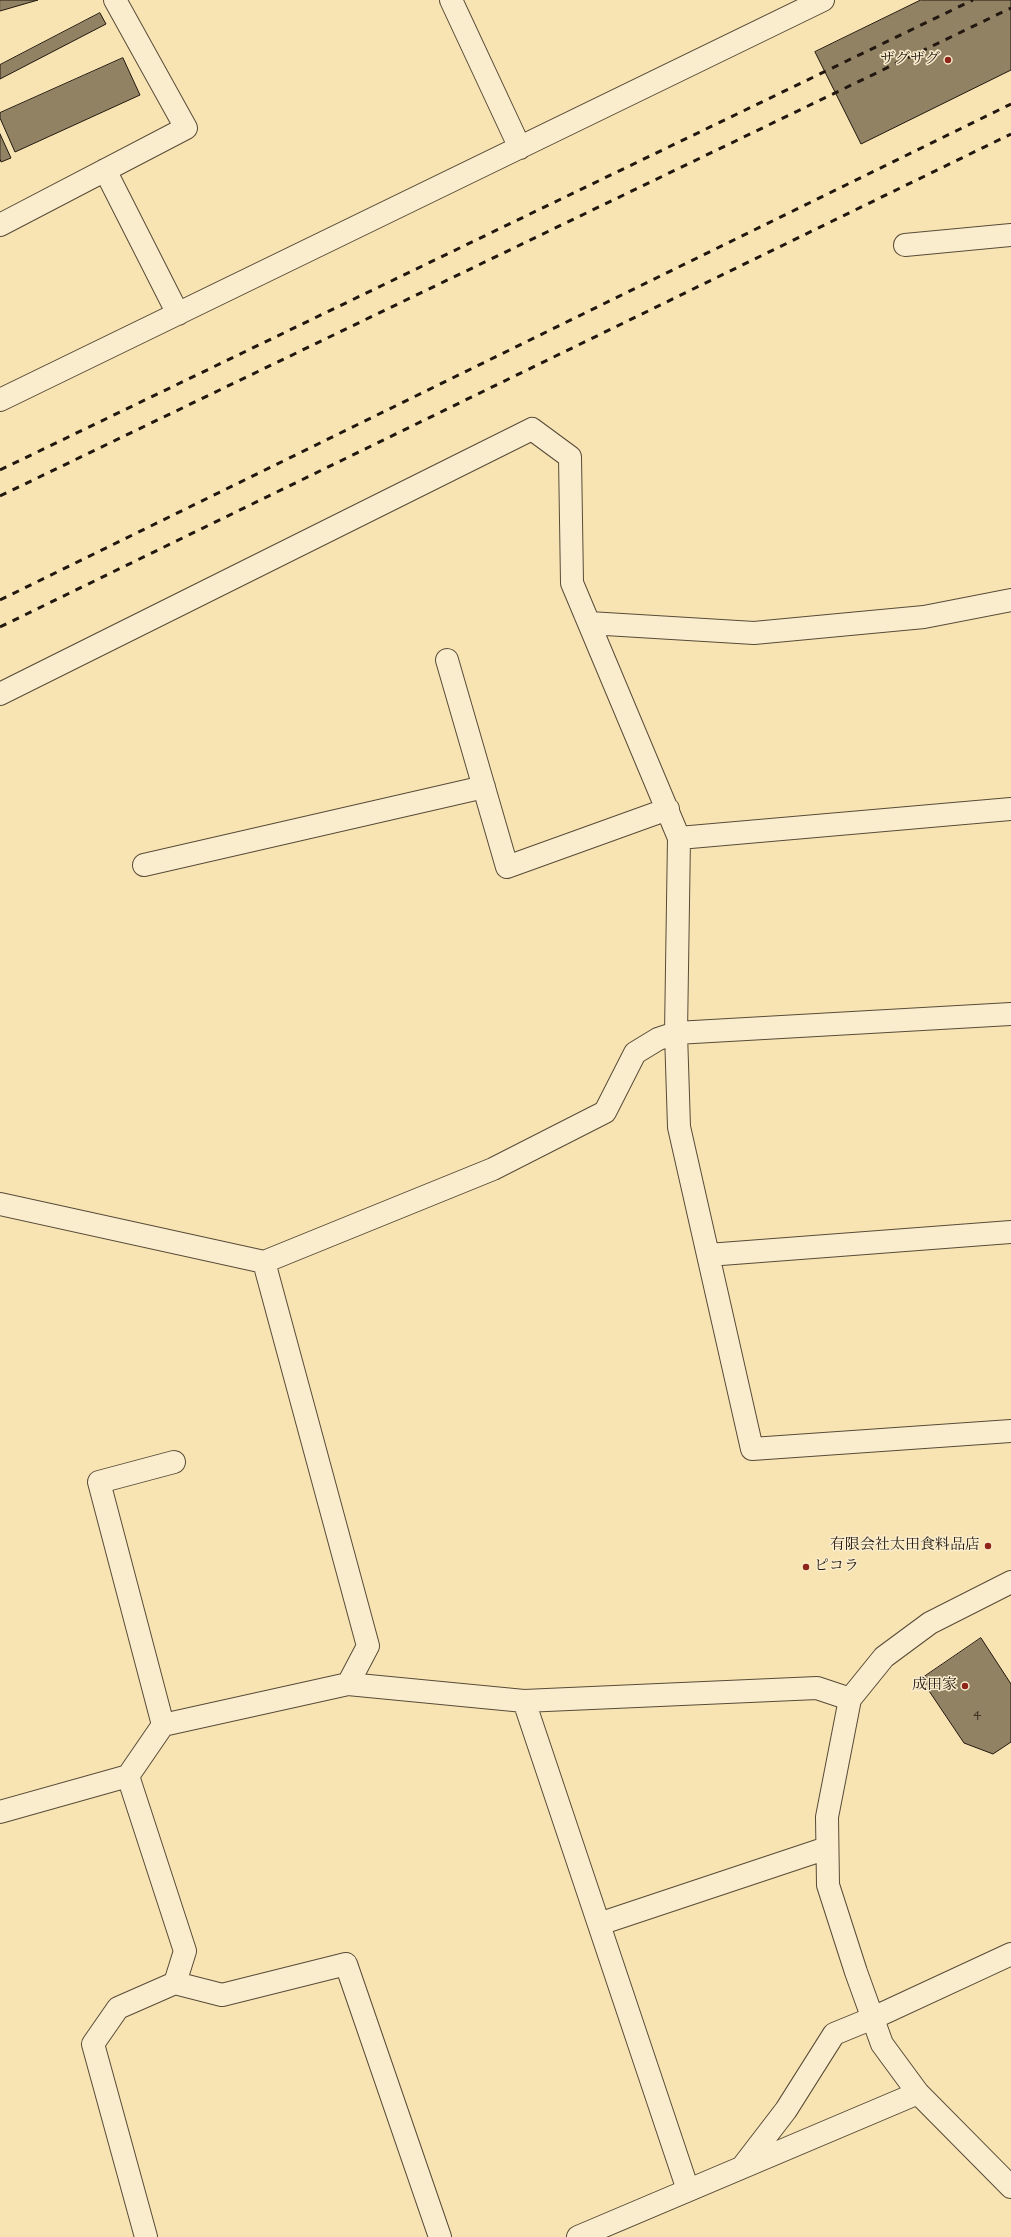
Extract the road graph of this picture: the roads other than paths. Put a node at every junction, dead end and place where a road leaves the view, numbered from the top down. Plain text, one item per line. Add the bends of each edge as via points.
1 (450, 0) edge
2 (823, 0) edge
3 (123, 2) edge
4 (520, 148) junction
5 (105, 170) junction
6 (0, 225) edge
7 (1011, 235) edge
8 (905, 245) dead end
9 (178, 314) junction
10 (0, 400) edge
11 (1011, 600) edge
12 (589, 622) junction
13 (448, 660) dead end
14 (0, 694) edge
15 (484, 787) junction
16 (1011, 808) edge
17 (668, 810) junction
18 (679, 838) junction
19 (144, 865) dead end
20 (1011, 1014) edge
21 (676, 1033) junction
22 (0, 1204) edge
23 (1011, 1232) edge
24 (708, 1255) junction
25 (264, 1262) junction
26 (1011, 1431) edge
27 (174, 1462) dead end
28 (1011, 1582) edge
29 (348, 1684) junction
30 (850, 1699) junction
31 (524, 1701) junction
32 (163, 1725) junction
33 (128, 1776) junction
34 (0, 1812) edge
35 (828, 1848) junction
36 (599, 1924) junction
37 (1011, 1954) edge
38 (175, 1983) junction
39 (873, 2018) junction
40 (918, 2093) junction
41 (742, 2167) junction
42 (1011, 2187) edge
43 (688, 2190) junction
44 (146, 2237) edge
45 (440, 2237) edge
46 (578, 2237) edge

1 - 4 street
2 - 4 street
3 - 5 street via 186,128
4 - 9 street
5 - 6 street
5 - 9 street
7 - 8 street
9 - 10 street
11 - 12 street via 924,617 754,633
12 - 14 street via 572,583 570,456 532,429
12 - 17 street
13 - 15 street
15 - 17 street via 507,867
15 - 19 street
16 - 18 street
17 - 18 street
18 - 21 street
20 - 21 street
21 - 24 street via 679,1126
21 - 25 street via 658,1039 634,1053 605,1112 494,1169
22 - 25 street
23 - 24 street
24 - 26 street via 752,1449
25 - 29 street via 368,1646
27 - 32 street via 99,1482
28 - 30 street via 930,1623 884,1657
29 - 31 street
29 - 32 street
30 - 31 street via 817,1688
30 - 35 street via 827,1817
31 - 36 street
32 - 33 street
33 - 34 street
33 - 38 street via 185,1951
35 - 36 street
35 - 39 street via 828,1885
36 - 43 street
37 - 39 street
38 - 44 street via 118,2008 93,2044
38 - 45 street via 222,1994 346,1964
39 - 40 street via 882,2044
39 - 41 street via 834,2034 786,2110
40 - 41 street
40 - 42 street
41 - 43 street
43 - 46 street

